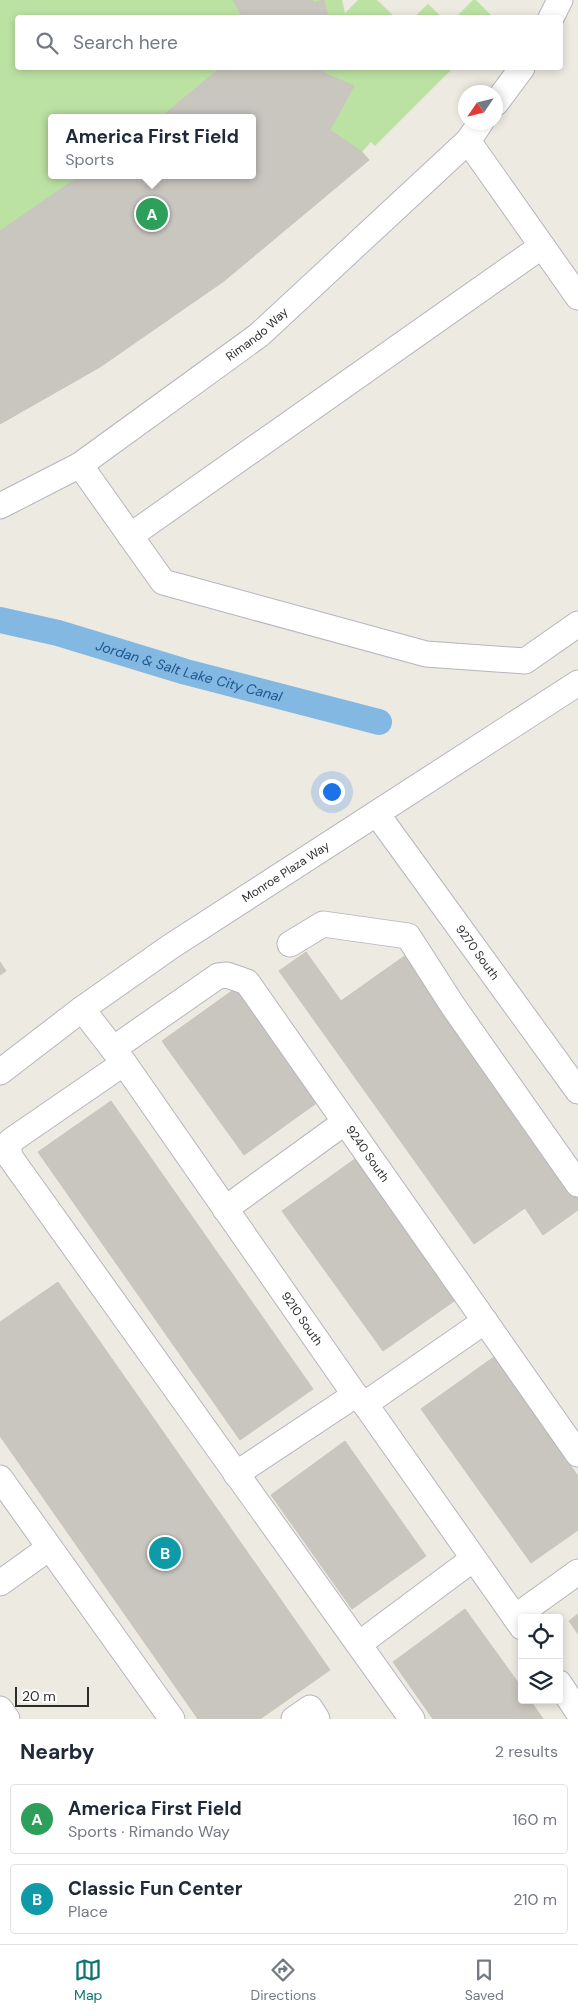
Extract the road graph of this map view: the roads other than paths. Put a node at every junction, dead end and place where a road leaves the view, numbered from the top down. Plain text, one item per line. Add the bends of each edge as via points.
1 (560, 0) edge
2 (552, 15) edge
3 (521, 70) edge
4 (503, 94) edge
5 (474, 132) edge
6 (542, 246) junction
7 (578, 298) edge
8 (80, 465) junction
9 (0, 506) edge
10 (130, 536) junction
11 (578, 624) edge
12 (578, 684) edge
13 (377, 814) junction
14 (290, 944) dead end
15 (82, 1009) junction
16 (118, 1056) junction
17 (0, 1072) edge
18 (578, 1091) edge
19 (345, 1122) junction
20 (578, 1184) edge
21 (225, 1209) junction
22 (484, 1321) junction
23 (360, 1400) junction
24 (578, 1454) edge
25 (236, 1474) junction
26 (0, 1478) edge
27 (49, 1548) junction
28 (473, 1559) junction
29 (578, 1572) edge
30 (0, 1583) edge
31 (528, 1614) edge
32 (518, 1622) edge
33 (358, 1644) junction
34 (563, 1690) edge
35 (0, 1709) edge
36 (578, 1712) edge
37 (7, 1719) edge
38 (172, 1719) edge
39 (294, 1719) edge
40 (318, 1719) edge
41 (412, 1719) edge

1 - 2 street
3 - 4 street
5 - 6 street
5 - 8 street, Rimando Way via 259,335
6 - 7 street
6 - 10 street
8 - 9 street, Rimando Way
8 - 10 street
10 - 11 street via 162,582 426,654 525,661
12 - 13 street, Monroe Plaza Way
13 - 15 street, Monroe Plaza Way via 170,946
13 - 18 street, 9270 South
14 - 20 street via 323,924 408,936
15 - 16 street, 9210 South
15 - 17 street, Monroe Plaza Way
16 - 19 street, 9240 South via 218,976 238,978 247,982
16 - 21 street, 9210 South
16 - 25 street, 9240 South via 12,1140 8,1150 15,1165
19 - 21 street
19 - 22 street, 9240 South
21 - 23 street, 9210 South
22 - 23 street
22 - 24 street, 9240 South
23 - 25 street
23 - 28 street, 9210 South
25 - 33 street
26 - 27 street
27 - 30 street
27 - 38 street
28 - 32 street, 9210 South
28 - 33 street
29 - 31 street
33 - 41 street
34 - 36 street
35 - 37 street
39 - 40 street via 310,1708

